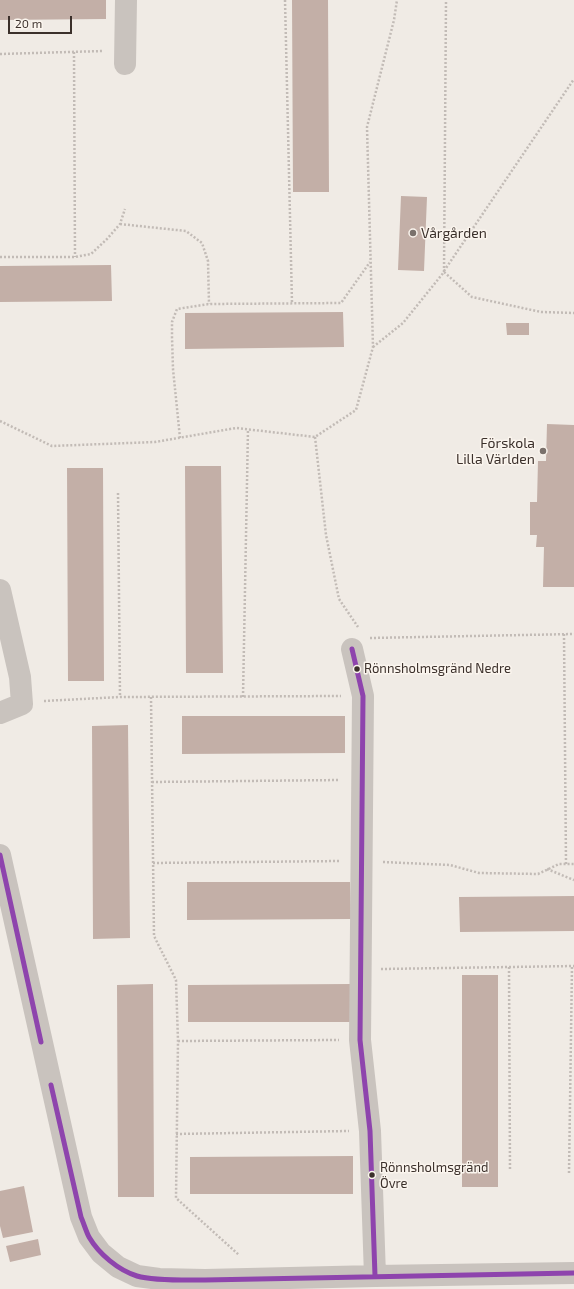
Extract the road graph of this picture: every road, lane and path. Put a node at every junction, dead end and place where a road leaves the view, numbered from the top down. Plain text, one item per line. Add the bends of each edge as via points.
1 (126, 0) edge
2 (285, 0) edge
3 (397, 0) edge
4 (446, 0) edge
5 (74, 52) junction
6 (0, 54) edge
7 (125, 57) joint
8 (574, 79) edge
9 (125, 208) dead end
10 (120, 224) junction
11 (0, 257) edge
12 (75, 257) junction
13 (371, 261) junction
14 (444, 272) junction
15 (292, 303) junction
16 (209, 304) junction
17 (574, 313) edge
18 (373, 347) junction
19 (0, 421) edge
20 (248, 430) junction
21 (315, 437) junction
22 (180, 438) junction
23 (118, 493) dead end
24 (0, 590) edge
25 (564, 634) junction
26 (574, 634) edge
27 (358, 643) junction
28 (363, 696) junction
29 (120, 697) junction
30 (152, 697) junction
31 (243, 697) junction
32 (22, 704) junction
33 (0, 714) edge
34 (362, 780) junction
35 (152, 782) junction
36 (0, 855) edge
37 (362, 861) junction
38 (153, 863) junction
39 (566, 864) junction
40 (574, 864) edge
41 (547, 870) junction
42 (574, 880) edge
43 (573, 966) edge
44 (510, 967) junction
45 (361, 970) junction
46 (360, 1040) junction
47 (178, 1041) junction
48 (370, 1131) junction
49 (176, 1134) junction
50 (510, 1171) dead end
51 (569, 1173) dead end
52 (239, 1255) dead end
53 (574, 1273) edge
54 (375, 1276) junction
55 (205, 1284) edge

1 - 7 street
2 - 15 path
3 - 13 path via 367,128
4 - 14 path
5 - 6 path
5 - 7 path
5 - 12 path
8 - 14 path
9 - 10 path
10 - 12 path via 90,254
10 - 16 path via 186,231 202,243 208,261
11 - 12 path
13 - 15 path via 341,303
13 - 18 path
14 - 17 path via 472,297 541,312
14 - 18 path via 403,323
15 - 16 path
16 - 22 path via 177,309 172,322 173,369
18 - 21 path via 356,410
19 - 22 path via 52,446 155,442
20 - 21 path
20 - 22 path via 236,428
20 - 31 path
21 - 27 path via 326,535 339,600
23 - 29 path
24 - 32 street via 20,677
25 - 26 path
25 - 27 path
25 - 39 path
27 - 28 street
28 - 31 path
28 - 34 street
29 - 30 path
29 - 32 path via 33,701
30 - 31 path
30 - 35 path
32 - 33 street
34 - 35 path
34 - 37 street
35 - 38 path
36 - 55 street via 80,1217 89,1237 101,1253 118,1267 137,1276
37 - 38 path
37 - 41 path via 450,865 479,873 538,874
37 - 45 street
38 - 47 path via 154,936 176,980
39 - 40 path
39 - 41 path via 559,864
41 - 42 path
43 - 44 path
43 - 51 path
44 - 45 path
44 - 50 path
45 - 46 street
46 - 47 path
46 - 48 street
47 - 49 path
48 - 49 path
48 - 54 street
49 - 52 path via 176,1198
53 - 54 street
54 - 55 street

